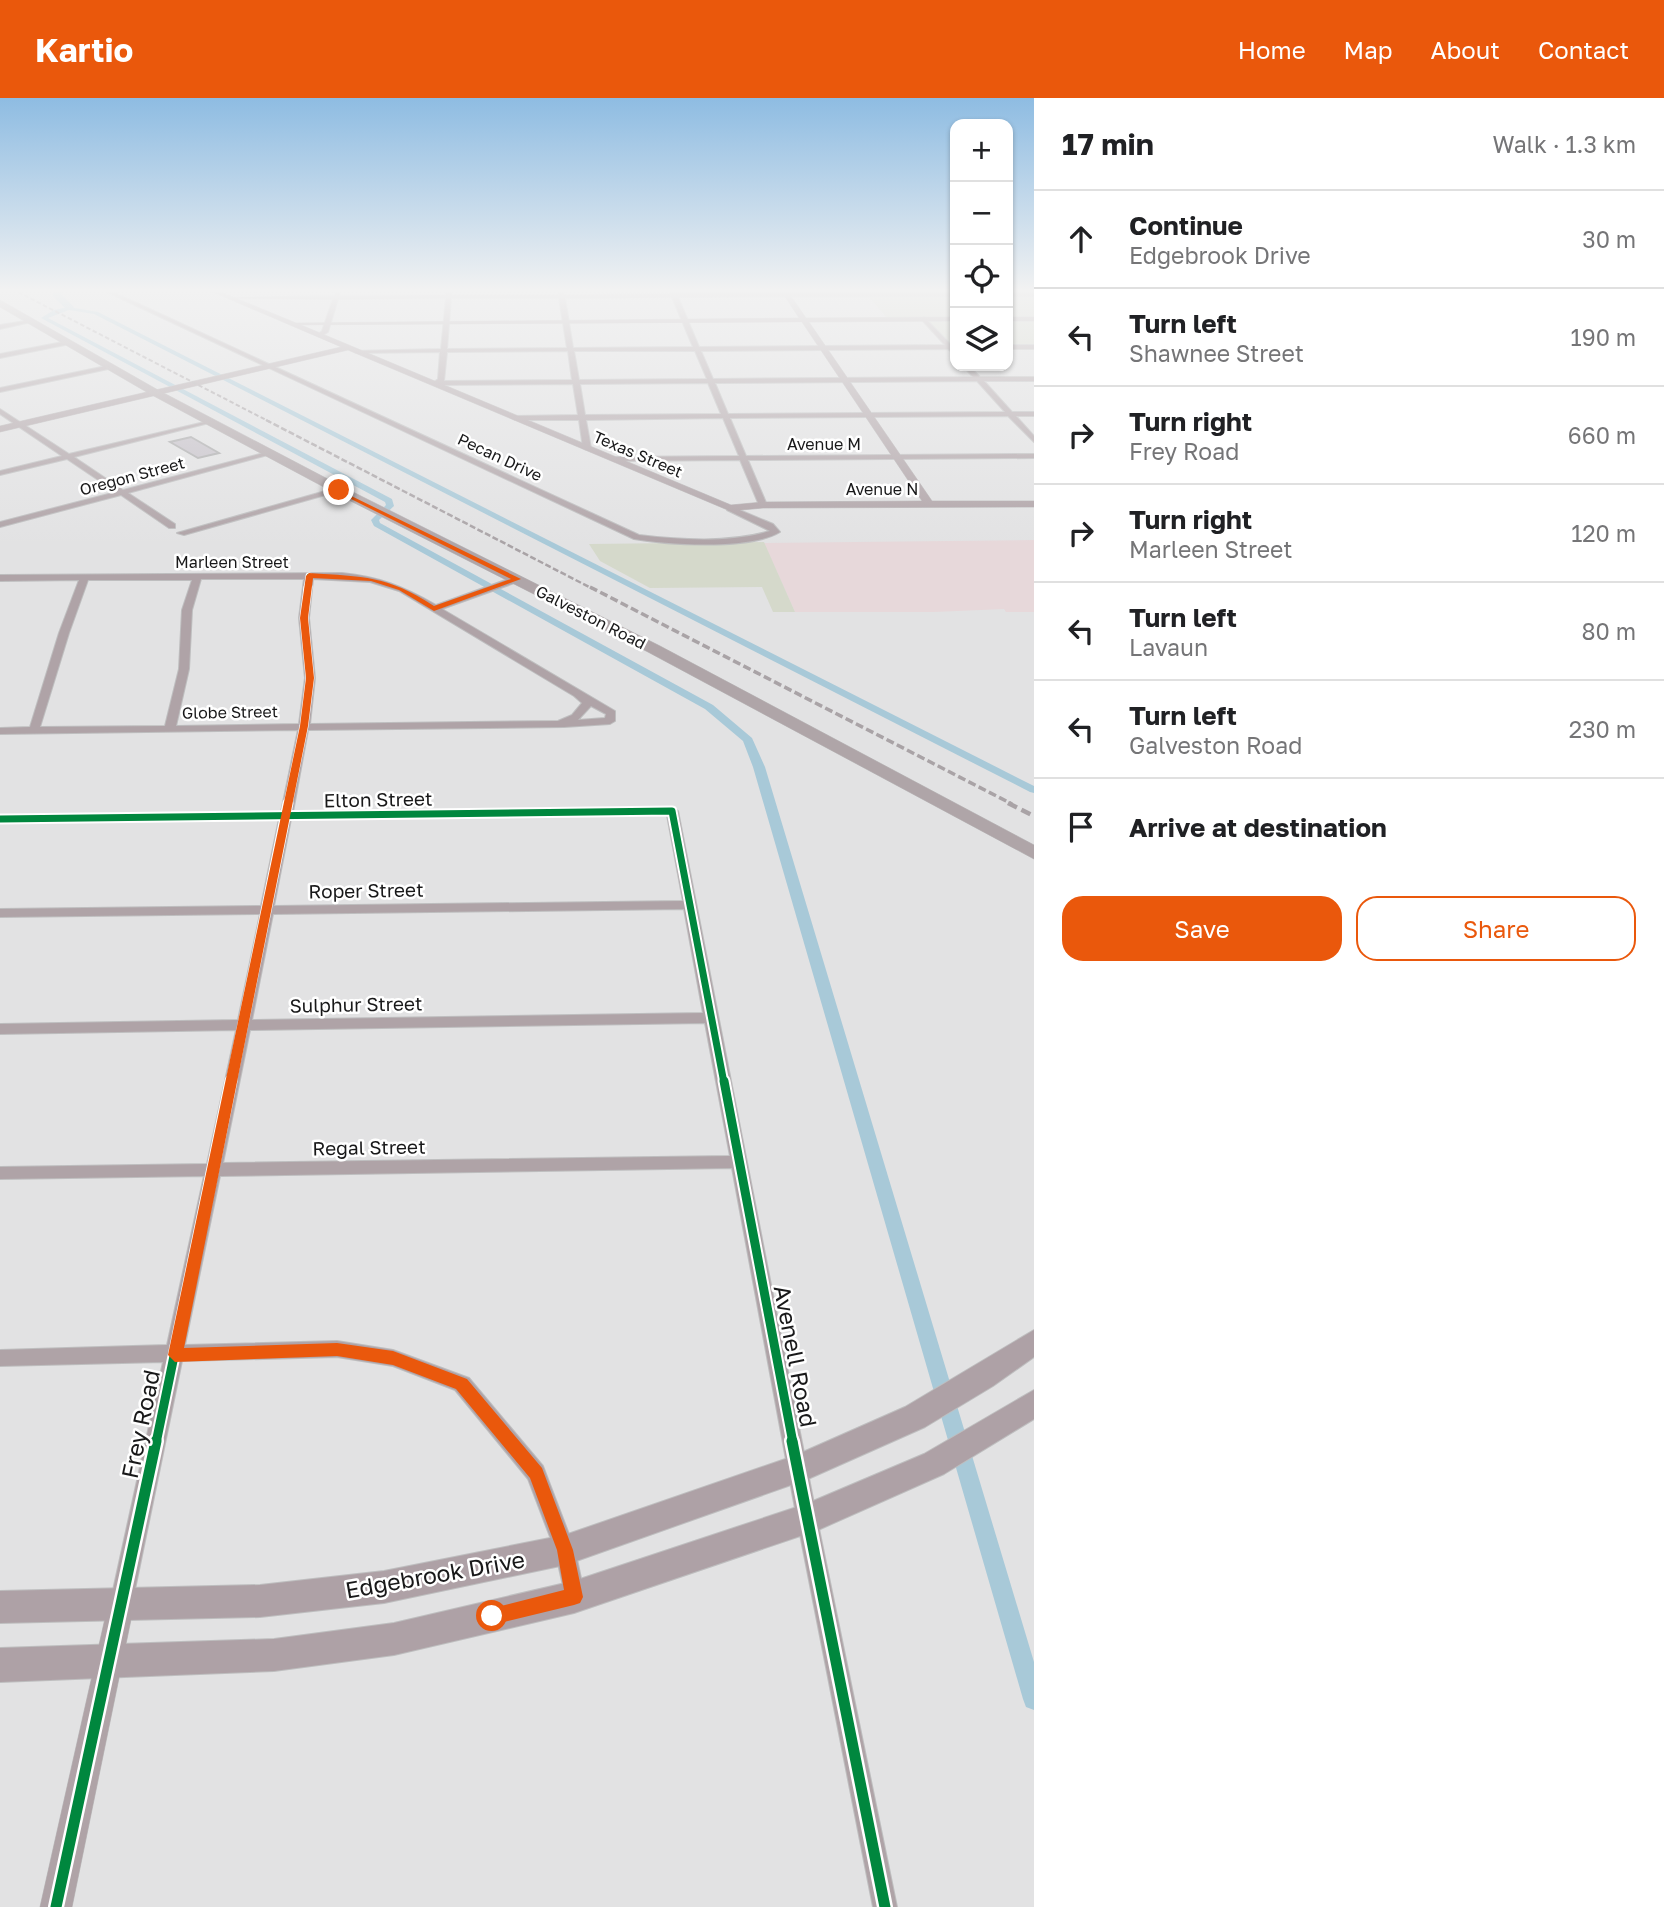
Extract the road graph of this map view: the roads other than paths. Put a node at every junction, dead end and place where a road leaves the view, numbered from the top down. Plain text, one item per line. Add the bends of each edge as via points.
1 (66, 376) edge
2 (127, 376) edge
3 (222, 376) edge
4 (292, 376) edge
5 (420, 376) edge
6 (441, 376) edge
7 (575, 376) edge
8 (708, 376) edge
9 (844, 376) edge
10 (975, 376) edge
11 (977, 379) junction
12 (1034, 379) edge
13 (846, 380) junction
14 (576, 381) junction
15 (710, 381) junction
16 (436, 383) junction
17 (0, 390) edge
18 (154, 392) junction
19 (0, 411) edge
20 (1034, 414) edge
21 (869, 415) junction
22 (1010, 415) junction
23 (726, 416) junction
24 (582, 417) junction
25 (515, 418) junction
26 (211, 421) junction
27 (19, 424) junction
28 (0, 429) edge
29 (1034, 440) edge
30 (587, 448) junction
31 (271, 453) junction
32 (67, 456) junction
33 (1034, 456) edge
34 (897, 457) junction
35 (742, 458) junction
36 (614, 459) junction
37 (0, 473) edge
38 (343, 492) junction
39 (122, 493) junction
40 (929, 504) junction
41 (1034, 504) edge
42 (763, 505) junction
43 (730, 508) junction
44 (306, 509) dead end
45 (0, 525) edge
46 (172, 526) dead end
47 (776, 532) joint
48 (181, 533) dead end
49 (198, 576) junction
50 (309, 576) junction
51 (85, 577) junction
52 (0, 578) edge
53 (510, 582) junction
54 (434, 609) junction
55 (578, 694) junction
56 (559, 724) junction
57 (304, 726) junction
58 (170, 729) junction
59 (34, 730) junction
60 (0, 731) edge
61 (672, 811) joint
62 (286, 816) junction
63 (0, 819) edge
64 (1034, 853) edge
65 (690, 905) junction
66 (266, 910) junction
67 (0, 913) edge
68 (712, 1018) junction
69 (244, 1025) junction
70 (0, 1029) edge
71 (739, 1162) junction
72 (213, 1170) junction
73 (0, 1173) edge
74 (1034, 1342) edge
75 (175, 1355) junction
76 (0, 1358) edge
77 (1034, 1403) edge
78 (798, 1469) junction
79 (807, 1519) junction
80 (565, 1550) junction
81 (574, 1597) junction
82 (121, 1605) junction
83 (0, 1607) edge
84 (110, 1663) junction
85 (0, 1664) edge
86 (56, 1907) edge
87 (885, 1907) edge

1 - 17 street
2 - 18 main road, Galveston Road
3 - 18 street
4 - 47 street, Pecan Drive via 637,537 740,539
5 - 16 street, Texas Street
6 - 16 street
7 - 14 street
8 - 15 street
9 - 13 street
10 - 11 street
11 - 12 street
11 - 13 street
11 - 22 street
13 - 15 street
13 - 21 street
14 - 15 street
14 - 16 street
14 - 24 street
15 - 23 street
16 - 25 street, Texas Street
18 - 26 main road, Galveston Road
18 - 27 street
19 - 27 street
20 - 22 street
21 - 22 street
21 - 23 street
21 - 34 street
22 - 29 street
23 - 24 street
23 - 35 street
24 - 25 street
24 - 30 street
25 - 30 street, Texas Street
26 - 31 main road, Galveston Road
26 - 32 street
27 - 28 street
27 - 32 street
30 - 36 street, Texas Street
31 - 38 main road, Galveston Road
31 - 39 street, Oregon Street
32 - 37 street
32 - 39 street
33 - 34 street, Avenue M
34 - 35 street, Avenue M
34 - 40 street
35 - 36 street, Avenue M
35 - 42 street
36 - 43 street, Texas Street
38 - 44 street via 303,506
38 - 48 street
38 - 53 main road, Galveston Road
39 - 45 street, Oregon Street
39 - 46 street
40 - 41 street, Avenue N
40 - 42 street, Avenue N
42 - 43 street, Avenue N
43 - 47 street, Texas Street
49 - 50 street, Marleen Street
49 - 51 street, Marleen Street
49 - 58 street via 187,610 184,669
50 - 54 street, Marleen Street via 371,579 402,589
50 - 57 street, Frey Road via 304,618 310,678
51 - 52 street, Marleen Street
51 - 59 street via 68,616
53 - 54 street
53 - 64 main road, Galveston Road via 816,734
54 - 55 street, Marleen Street
55 - 56 street, Globe Street via 587,703 583,713
55 - 56 street, Marleen Street via 611,713 610,721
56 - 57 street, Globe Street
57 - 58 street, Globe Street
57 - 62 street, Frey Road
58 - 59 street, Globe Street
59 - 60 street, Globe Street
61 - 62 street, Elton Street
61 - 65 street, Avenell Road
62 - 63 street, Elton Street
62 - 66 street, Frey Road
65 - 66 street, Roper Street
65 - 68 street, Avenell Road
66 - 67 street, Roper Street
66 - 69 street, Frey Road
68 - 69 street, Sulphur Street
68 - 71 street, Avenell Road
69 - 70 street, Sulphur Street
69 - 72 street, Frey Road
71 - 72 street, Regal Street
71 - 78 street, Avenell Road
72 - 73 street, Regal Street
72 - 75 street, Frey Road
74 - 78 main road, Edgebrook Drive via 915,1417
75 - 76 street
75 - 80 street via 337,1349 393,1358 462,1384 536,1473
75 - 82 street, Frey Road
77 - 79 main road via 934,1464
78 - 79 street, Avenell Road
78 - 80 main road, Edgebrook Drive
79 - 81 main road
79 - 87 street, Avenell Road
80 - 81 street
80 - 82 main road, Edgebrook Drive via 384,1587 260,1601
81 - 84 main road via 394,1639 274,1655
82 - 83 main road, Edgebrook Drive
82 - 84 street, Frey Road
84 - 85 main road
84 - 86 street, Frey Road

